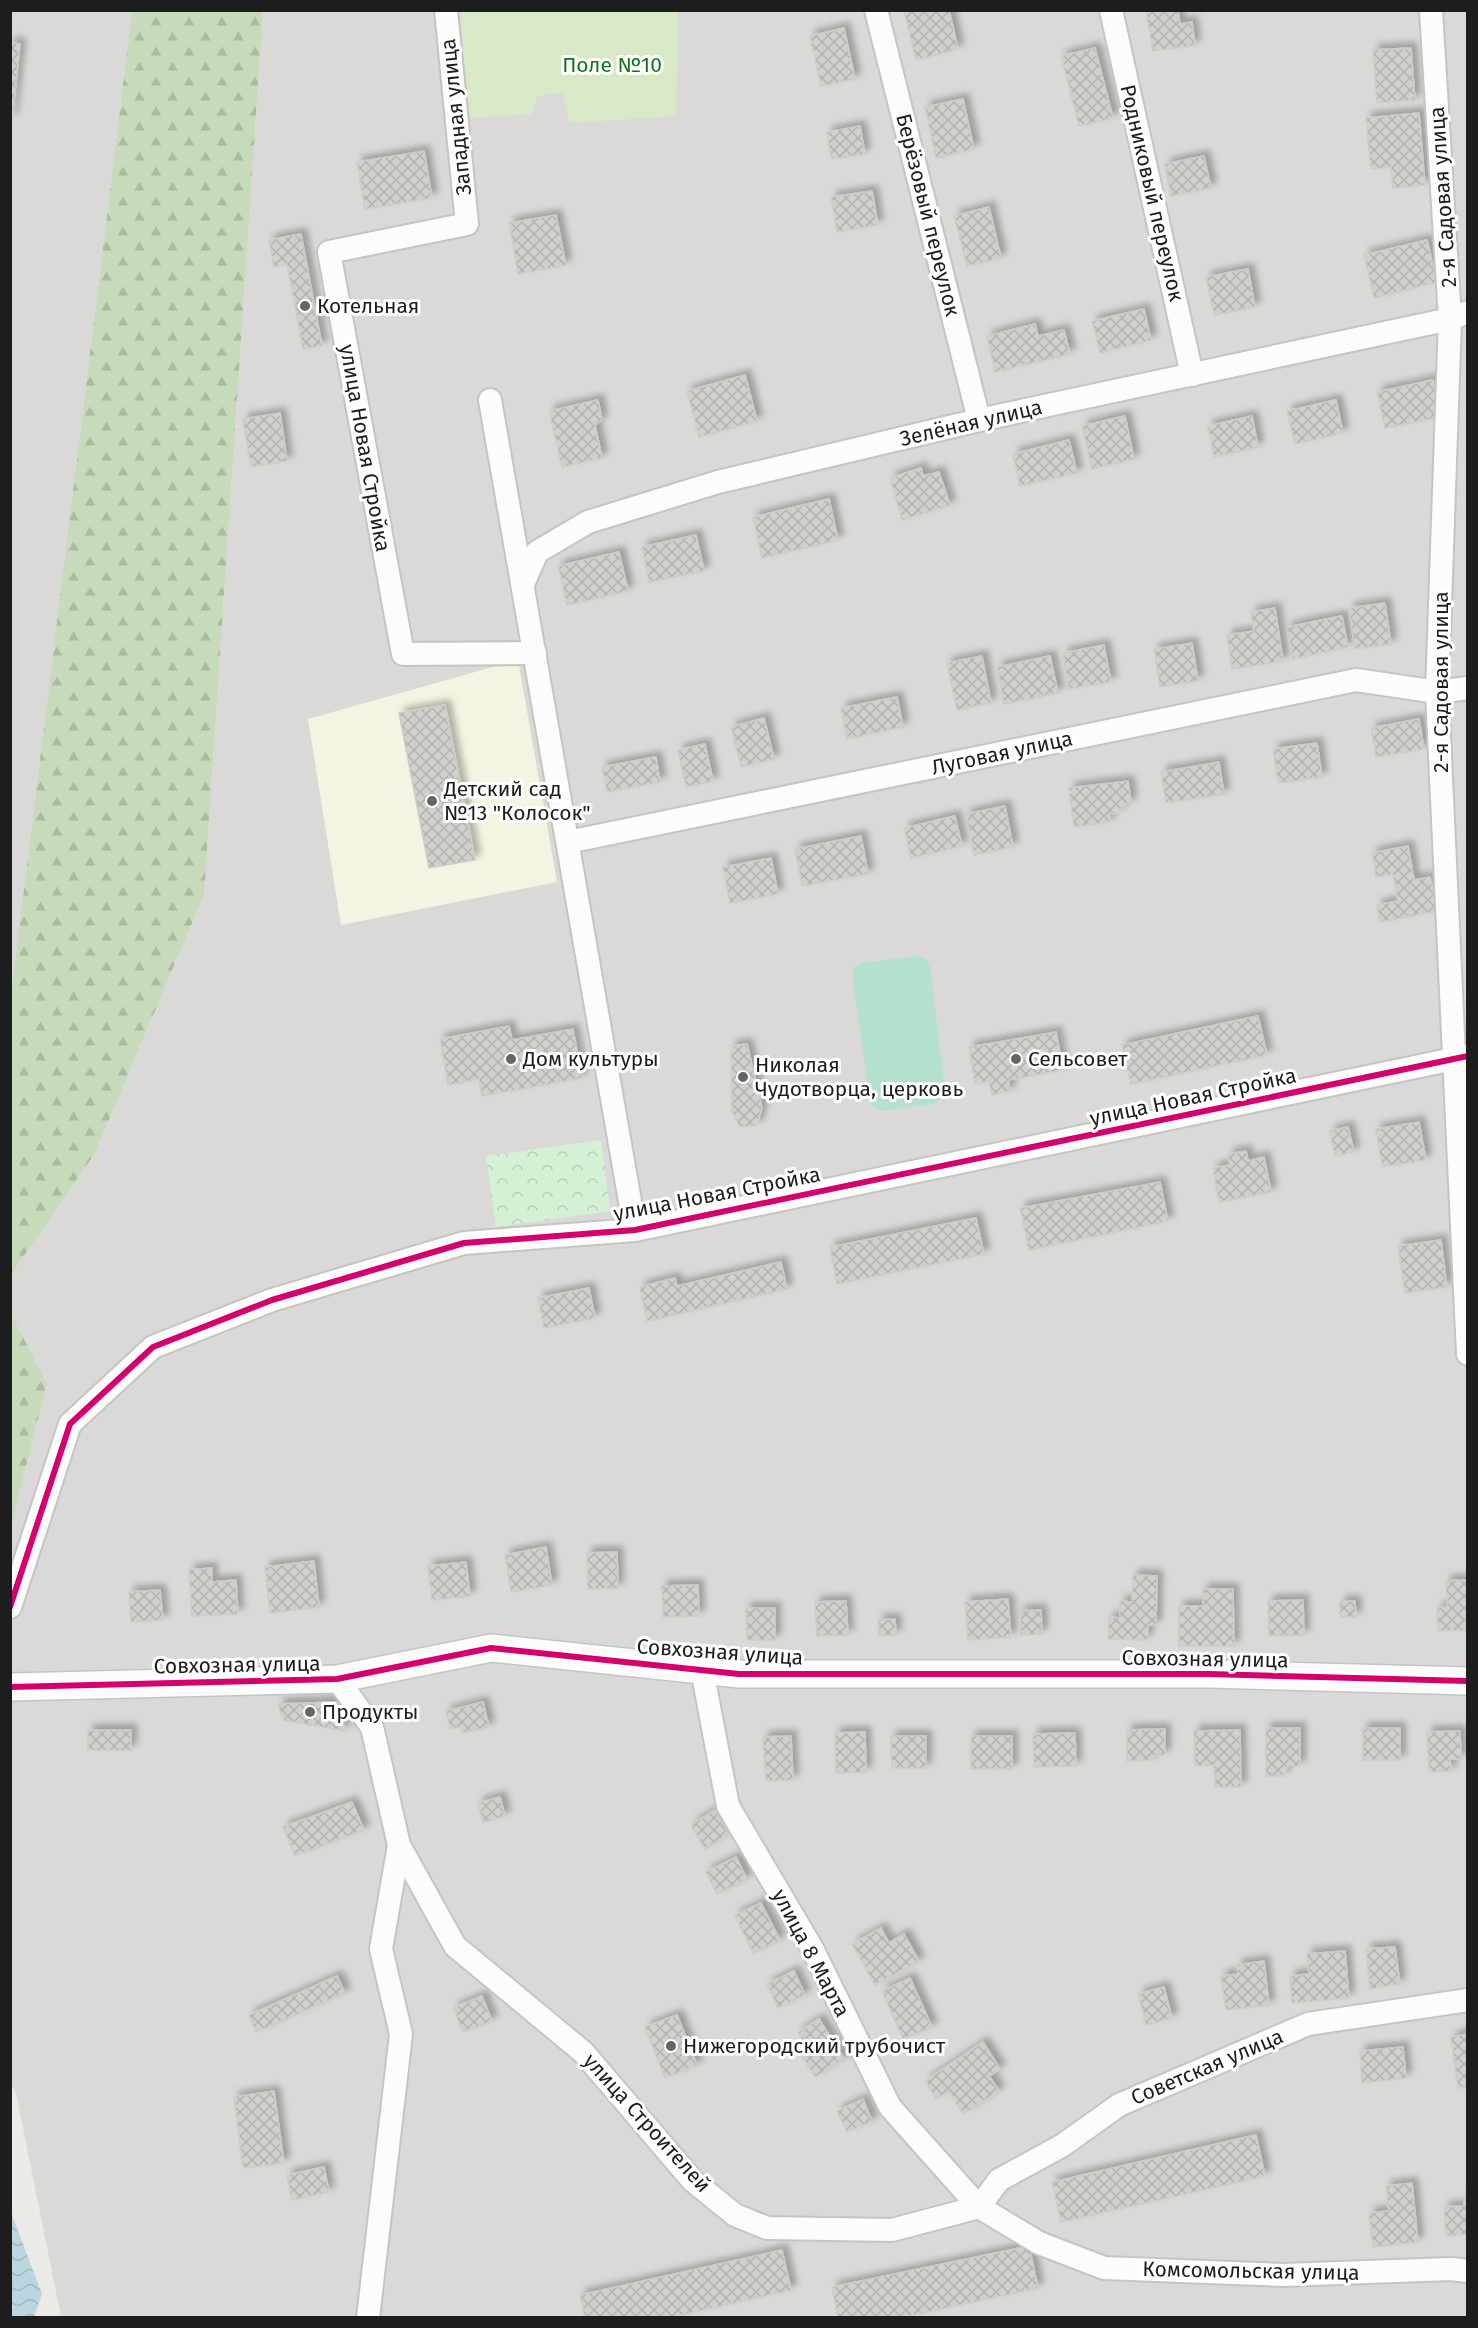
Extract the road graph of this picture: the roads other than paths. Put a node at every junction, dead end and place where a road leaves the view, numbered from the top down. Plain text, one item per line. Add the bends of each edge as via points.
1 (446, 10) edge
2 (876, 10) edge
3 (1111, 10) edge
4 (1431, 10) edge
5 (467, 224) joint
6 (1459, 315) edge
7 (1192, 375) junction
8 (490, 400) dead end
9 (979, 420) junction
10 (523, 584) junction
11 (535, 653) junction
12 (1467, 688) edge
13 (1437, 692) junction
14 (568, 842) junction
15 (1460, 1058) edge
16 (635, 1230) junction
17 (1467, 1354) edge
18 (10, 1607) edge
19 (702, 1670) junction
20 (337, 1678) junction
21 (1467, 1681) edge
22 (10, 1687) edge
23 (399, 1845) junction
24 (1467, 2000) edge
25 (979, 2207) junction
26 (1039, 2243) joint
27 (1467, 2271) edge
28 (368, 2318) edge

1 - 5 street, Западная улица
2 - 9 street, Берёзовый переулок
3 - 7 street, Родниковый переулок
4 - 6 street, 2-я Садовая улица
5 - 11 street, улица Новая Стройка via 329,252 403,654
6 - 7 street, Зелёная улица
6 - 13 street, 2-я Садовая улица
7 - 9 street, Зелёная улица
8 - 10 street, улица Новая Стройка
9 - 10 street, Зелёная улица via 717,482 588,522 537,552
10 - 11 street, улица Новая Стройка
11 - 14 street, улица Новая Стройка
12 - 13 street, Луговая улица
13 - 14 street, Луговая улица via 1356,680
13 - 15 street, 2-я Садовая улица
14 - 16 street, улица Новая Стройка
15 - 16 street, улица Новая Стройка
15 - 17 street, 2-я Садовая улица
16 - 18 street, улица Новая Стройка via 464,1243 272,1300 153,1347 70,1424
19 - 20 street, Совхозная улица via 491,1648
19 - 21 street, Совхозная улица via 740,1674 1209,1674
19 - 25 street, улица 8 Марта via 728,1806 813,1950 890,2107
20 - 22 street, Совхозная улица
20 - 23 street, улица Строителей via 372,1727
23 - 25 street, улица Строителей via 455,1946 583,2052 693,2181 735,2215 767,2228 892,2230
23 - 28 street, улица Строителей via 381,1949 401,2034
24 - 25 street, Советская улица via 1308,2024 1119,2105 1064,2145 999,2180
25 - 26 street, улица 8 Марта
26 - 27 street, Комсомольская улица via 1104,2268 1283,2276

